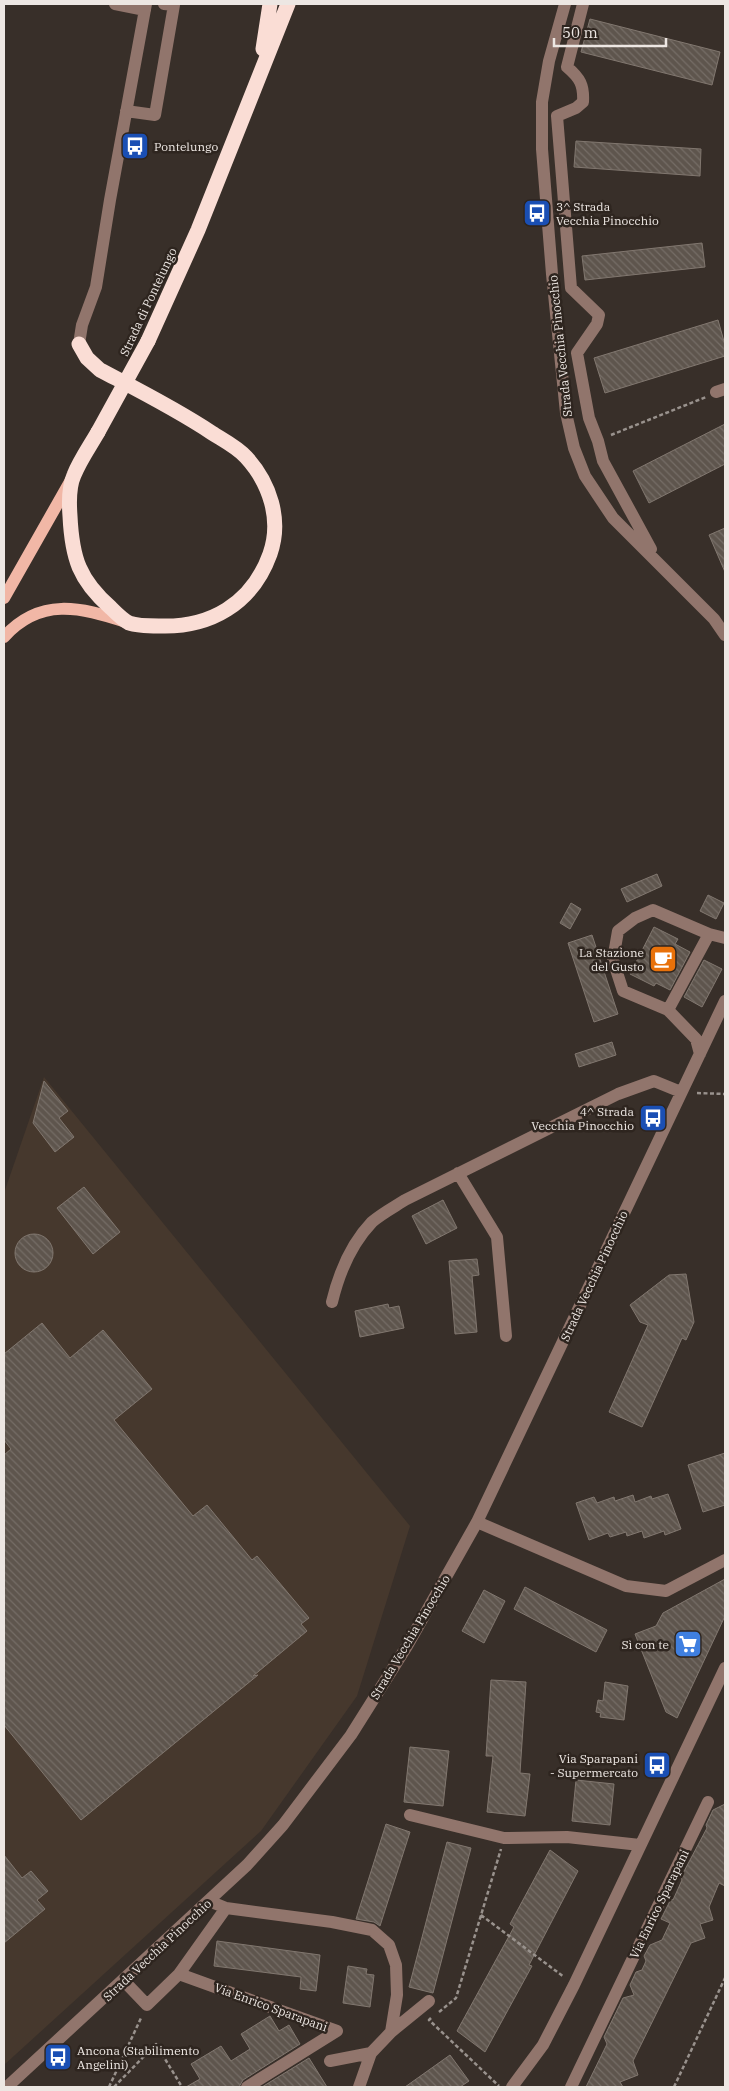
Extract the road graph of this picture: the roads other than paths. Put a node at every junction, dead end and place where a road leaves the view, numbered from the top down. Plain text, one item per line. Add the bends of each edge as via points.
1 (115, 4) edge
2 (164, 4) edge
3 (270, 4) edge
4 (288, 4) edge
5 (565, 4) edge
6 (583, 4) edge
7 (145, 7) edge
8 (260, 74) junction
9 (126, 111) junction
10 (557, 116) junction
11 (543, 118) junction
12 (79, 344) joint
13 (73, 476) junction
14 (658, 562) junction
15 (4, 598) edge
16 (128, 623) junction
17 (725, 635) edge
18 (4, 637) edge
19 (709, 934) junction
20 (725, 938) edge
21 (725, 1001) edge
22 (668, 1010) junction
23 (700, 1054) junction
24 (681, 1092) junction
25 (458, 1173) junction
26 (332, 1302) dead end
27 (506, 1336) dead end
28 (477, 1522) junction
29 (725, 1560) edge
30 (725, 1668) edge
31 (708, 1802) dead end
32 (410, 1815) dead end
33 (640, 1845) junction
34 (209, 1901) junction
35 (226, 1908) junction
36 (179, 1974) junction
37 (124, 1981) junction
38 (430, 2001) dead end
39 (391, 2032) junction
40 (370, 2053) junction
41 (330, 2061) dead end
42 (8, 2087) edge
43 (247, 2087) edge
44 (359, 2087) edge
45 (512, 2087) edge
46 (571, 2087) edge

1 - 7 street
2 - 9 street via 174,5 155,115
3 - 8 highway
4 - 8 highway, Strada di Pontelungo
5 - 11 street, Strada Vecchia Pinocchio via 549,61 542,102
6 - 10 street via 567,67 579,76 584,90 583,102
7 - 9 street
8 - 13 highway, Strada di Pontelungo, bridge via 198,230 148,341
9 - 12 street via 96,287 82,325
10 - 11 street
10 - 14 street via 571,288 599,315 597,324 577,353 589,418 603,462
11 - 14 street, Strada Vecchia Pinocchio via 542,149 552,274 566,413 574,448 585,476 613,518
12 - 16 highway via 87,358 100,370 192,420 245,456 261,477 271,499 275,524 272,547 264,571 238,603 216,617 190,624
13 - 15 main road, Strada di Pontelungo
13 - 16 highway via 69,506 76,562 99,598
14 - 17 street, Strada Vecchia Pinocchio via 714,619
16 - 18 main road via 92,611 65,608 43,612 16,623
19 - 20 street
19 - 22 street
19 - 22 street via 653,910 618,931 613,960 624,991
21 - 23 street, Strada Vecchia Pinocchio
22 - 23 street via 696,1039
23 - 24 street, Strada Vecchia Pinocchio
24 - 25 street via 654,1081 618,1094
24 - 28 street, Strada Vecchia Pinocchio
25 - 26 street via 405,1200 373,1222 339,1275
25 - 27 street via 497,1237
28 - 29 street via 626,1586 666,1591
28 - 34 street, Strada Vecchia Pinocchio via 407,1646 350,1735 283,1825
30 - 33 street
31 - 46 street, Via Enrico Sparapani
32 - 33 street via 504,1838 567,1837
33 - 45 street via 543,2045
34 - 35 street
34 - 37 street, Strada Vecchia Pinocchio
35 - 36 street
35 - 39 street via 372,1930 389,1945 396,1965 397,1995
36 - 37 street via 147,2005
36 - 43 street, Via Enrico Sparapani via 337,2031
37 - 42 street, Strada Vecchia Pinocchio
38 - 39 street
39 - 40 street
40 - 41 street
40 - 44 street

